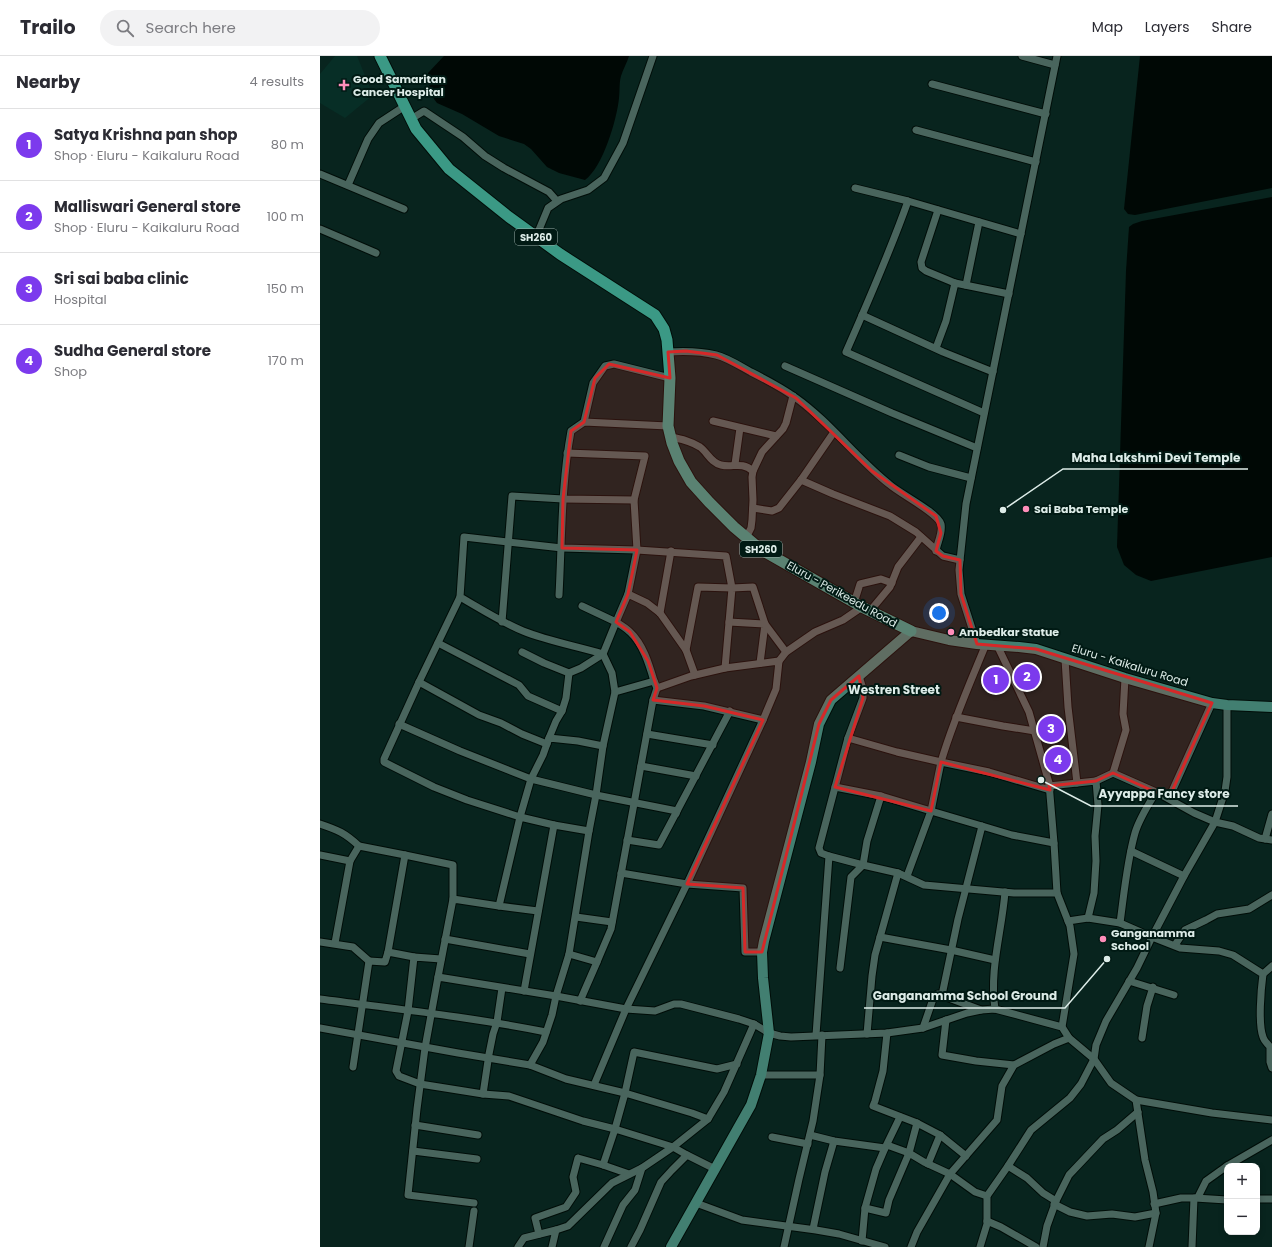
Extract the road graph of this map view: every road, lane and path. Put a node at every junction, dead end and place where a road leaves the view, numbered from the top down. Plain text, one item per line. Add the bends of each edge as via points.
1 (380, 56) edge
2 (654, 56) edge
3 (1022, 56) edge
4 (1057, 56) edge
5 (1055, 65) junction
6 (932, 84) dead end
7 (405, 106) junction
8 (1046, 114) junction
9 (411, 119) junction
10 (916, 130) dead end
11 (1036, 162) junction
12 (320, 174) edge
13 (348, 185) junction
14 (855, 188) dead end
15 (557, 201) junction
16 (908, 201) junction
17 (404, 209) dead end
18 (938, 210) junction
19 (979, 222) junction
20 (320, 229) edge
21 (1021, 234) junction
22 (536, 237) junction
23 (376, 253) dead end
24 (955, 283) junction
25 (966, 285) junction
26 (1009, 294) junction
27 (862, 315) junction
28 (936, 348) junction
29 (668, 352) junction
30 (785, 366) dead end
31 (993, 372) junction
32 (670, 378) junction
33 (793, 396) junction
34 (984, 413) junction
35 (713, 420) dead end
36 (584, 422) junction
37 (740, 428) junction
38 (670, 431) junction
39 (834, 432) junction
40 (776, 436) junction
41 (977, 448) junction
42 (567, 453) junction
43 (899, 455) dead end
44 (735, 464) junction
45 (753, 471) junction
46 (971, 478) junction
47 (801, 480) junction
48 (563, 499) junction
49 (634, 500) junction
50 (753, 508) junction
51 (921, 537) junction
52 (746, 538) junction
53 (508, 542) junction
54 (562, 548) junction
55 (636, 550) junction
56 (936, 551) junction
57 (671, 552) junction
58 (960, 560) junction
59 (892, 583) junction
60 (732, 588) junction
61 (628, 594) junction
62 (559, 595) dead end
63 (460, 597) junction
64 (582, 606) dead end
65 (862, 607) junction
66 (660, 613) junction
67 (502, 622) junction
68 (616, 622) junction
69 (729, 622) junction
70 (765, 624) junction
71 (911, 631) junction
72 (438, 644) junction
73 (987, 644) junction
74 (686, 650) junction
75 (522, 652) dead end
76 (786, 652) junction
77 (603, 654) junction
78 (1065, 658) junction
79 (779, 661) junction
80 (760, 663) junction
81 (725, 668) junction
82 (568, 673) junction
83 (695, 676) junction
84 (859, 676) junction
85 (1125, 678) junction
86 (654, 681) junction
87 (419, 682) junction
88 (657, 688) junction
89 (615, 692) junction
90 (653, 700) junction
91 (1212, 703) junction
92 (1227, 705) junction
93 (1272, 707) edge
94 (562, 710) junction
95 (730, 711) junction
96 (956, 717) junction
97 (763, 720) junction
98 (399, 724) junction
99 (1035, 731) junction
100 (647, 734) junction
101 (848, 738) junction
102 (548, 741) junction
103 (713, 745) junction
104 (603, 746) junction
105 (941, 762) junction
106 (641, 766) junction
107 (1113, 774) junction
108 (696, 776) junction
109 (531, 779) junction
110 (1096, 781) junction
111 (1077, 783) junction
112 (835, 786) junction
113 (1050, 788) junction
114 (1156, 792) junction
115 (596, 795) junction
116 (881, 796) junction
117 (1169, 798) junction
118 (633, 802) junction
119 (931, 811) junction
120 (676, 814) junction
121 (1272, 814) edge
122 (520, 817) junction
123 (1215, 822) junction
124 (320, 824) edge
125 (554, 825) junction
126 (982, 826) junction
127 (589, 832) junction
128 (1268, 839) edge
129 (627, 840) junction
130 (1054, 843) junction
131 (359, 846) junction
132 (1132, 851) junction
133 (320, 855) edge
134 (406, 855) junction
135 (829, 856) junction
136 (350, 861) junction
137 (862, 865) junction
138 (621, 873) junction
139 (898, 873) junction
140 (906, 876) junction
141 (1184, 876) junction
142 (687, 884) junction
143 (965, 889) junction
144 (1005, 892) junction
145 (1056, 893) junction
146 (1272, 895) edge
147 (453, 899) junction
148 (499, 906) junction
149 (538, 911) junction
150 (576, 917) junction
151 (1088, 918) junction
152 (1068, 921) junction
153 (612, 922) junction
154 (1120, 923) junction
155 (880, 937) junction
156 (1152, 937) junction
157 (445, 939) junction
158 (320, 942) edge
159 (335, 943) junction
160 (1175, 945) junction
161 (952, 950) junction
162 (388, 952) junction
163 (762, 952) junction
164 (530, 954) junction
165 (569, 954) junction
166 (414, 957) junction
167 (441, 959) junction
168 (995, 960) junction
169 (369, 961) junction
170 (597, 962) junction
171 (1272, 966) edge
172 (840, 968) dead end
173 (1263, 974) junction
174 (438, 977) junction
175 (1129, 981) junction
176 (1153, 987) junction
177 (502, 988) junction
178 (524, 991) junction
179 (942, 995) junction
180 (1174, 995) dead end
181 (556, 996) junction
182 (320, 999) edge
183 (580, 1001) junction
184 (363, 1005) junction
185 (626, 1009) junction
186 (995, 1009) junction
187 (981, 1010) junction
188 (408, 1011) junction
189 (432, 1014) junction
190 (946, 1020) junction
191 (497, 1022) junction
192 (754, 1024) junction
193 (1062, 1027) junction
194 (320, 1028) edge
195 (923, 1028) junction
196 (546, 1032) junction
197 (769, 1033) junction
198 (887, 1033) junction
199 (867, 1034) junction
200 (358, 1035) junction
201 (819, 1036) junction
202 (1069, 1038) junction
203 (1142, 1038) dead end
204 (403, 1042) junction
205 (426, 1048) junction
206 (488, 1058) junction
207 (1094, 1059) junction
208 (737, 1064) junction
209 (530, 1065) junction
210 (1014, 1065) junction
211 (353, 1067) dead end
212 (1272, 1068) edge
213 (761, 1075) junction
214 (820, 1075) junction
215 (420, 1084) junction
216 (594, 1085) junction
217 (625, 1093) junction
218 (483, 1094) junction
219 (1136, 1100) junction
220 (1138, 1112) junction
221 (900, 1117) junction
222 (708, 1119) junction
223 (1272, 1120) edge
224 (917, 1123) junction
225 (415, 1125) junction
226 (615, 1129) junction
227 (478, 1135) dead end
228 (810, 1135) junction
229 (772, 1136) dead end
230 (940, 1136) junction
231 (1272, 1140) edge
232 (834, 1141) junction
233 (808, 1144) junction
234 (886, 1146) junction
235 (673, 1147) junction
236 (413, 1151) junction
237 (910, 1153) junction
238 (687, 1155) junction
239 (966, 1156) junction
240 (477, 1159) dead end
241 (1232, 1163) edge
242 (928, 1164) junction
243 (603, 1165) junction
244 (1008, 1166) junction
245 (642, 1168) junction
246 (1224, 1168) edge
247 (715, 1169) junction
248 (629, 1174) junction
249 (950, 1174) junction
250 (987, 1196) junction
251 (1196, 1198) junction
252 (1272, 1198) edge
253 (1260, 1199) edge
254 (1224, 1200) edge
255 (1055, 1202) junction
256 (474, 1203) dead end
257 (696, 1203) junction
258 (1154, 1204) junction
259 (865, 1208) junction
260 (474, 1211) dead end
261 (1156, 1213) junction
262 (987, 1221) junction
263 (789, 1226) junction
264 (813, 1229) junction
265 (556, 1230) junction
266 (539, 1234) junction
267 (862, 1241) junction
268 (469, 1247) edge
269 (518, 1247) edge
270 (552, 1247) edge
271 (604, 1247) edge
272 (631, 1247) edge
273 (671, 1247) edge
274 (784, 1247) edge
275 (885, 1247) edge
276 (911, 1247) edge
277 (980, 1247) edge
278 (1036, 1247) edge
279 (1043, 1247) edge
280 (1149, 1247) edge
281 (1192, 1247) edge

1 - 7 main road, Eluru - Perikeedu Road / SH260
2 - 15 street via 624,143 604,178 588,190
3 - 5 street
4 - 5 street
5 - 8 street
6 - 8 street
7 - 9 main road, Eluru - Perikeedu Road / SH260
7 - 13 street via 379,123 368,139
8 - 11 street
9 - 15 street via 424,111 463,137 485,156 549,192
9 - 22 main road, Eluru - Perikeedu Road / SH260 via 416,129 449,169
10 - 11 street
11 - 21 street
12 - 13 street
13 - 17 street
14 - 16 street
15 - 22 street via 548,208
16 - 18 street
16 - 27 street
18 - 19 street
18 - 24 street via 921,262 922,268
19 - 21 street
19 - 25 street
20 - 23 street
21 - 26 street
22 - 29 main road, Eluru - Perikeedu Road / SH260 via 655,315 664,329
24 - 25 street
24 - 28 street via 946,321
25 - 26 street
26 - 31 street
27 - 28 street
27 - 34 street via 846,352
28 - 31 street
29 - 32 main road, Eluru - Perikeedu Road / SH260
29 - 33 street via 686,351 717,355
30 - 41 street
31 - 34 street
32 - 36 street via 614,364 605,366 593,382
32 - 38 main road, Eluru - Perikeedu Road / SH260
33 - 39 street
33 - 40 street via 786,423
34 - 41 street
35 - 37 street
36 - 38 street
36 - 42 street via 571,431
37 - 40 street
37 - 44 street
38 - 44 street via 700,448 714,462 721,465
38 - 52 main road, Eluru - Perikeedu Road / SH260 via 679,461 691,482
39 - 47 street
39 - 56 street via 872,471 936,516 941,524
40 - 45 street via 762,452
41 - 46 street
42 - 48 street
42 - 49 street via 645,456
43 - 46 street via 929,467
44 - 45 street
45 - 50 street
46 - 58 street
47 - 50 street via 779,508 772,511
47 - 51 street via 890,516
48 - 49 street
48 - 53 street via 512,496
48 - 54 street
49 - 55 street
50 - 52 street via 751,528
51 - 56 street
51 - 59 street via 898,567
52 - 65 main road, Eluru - Perikeedu Road / SH260 via 760,549
53 - 54 street
53 - 63 street via 464,538
53 - 67 street
54 - 55 street
54 - 62 street
55 - 57 street
55 - 61 street
56 - 58 street via 943,556
57 - 60 street via 726,556
57 - 66 street
58 - 73 street via 961,594
59 - 65 street
59 - 65 street via 880,579 860,584
60 - 69 street
60 - 70 street via 753,587
60 - 74 street via 698,587
61 - 66 street
61 - 68 street
63 - 67 street
63 - 72 street
64 - 68 street
65 - 71 main road, Eluru - Perikeedu Road / SH260
65 - 76 street via 843,620 815,632
66 - 74 street
67 - 77 street via 541,637
68 - 77 street
68 - 86 street via 630,632 640,646
69 - 70 street
69 - 81 street
70 - 76 street
70 - 80 street
71 - 73 main road, Eluru - Kaikaluru Road via 949,640
71 - 84 main road
72 - 87 street
72 - 94 street via 519,685 528,696
73 - 78 main road, Eluru - Kaikaluru Road via 1036,649
73 - 96 street
73 - 99 street via 1029,712
74 - 83 street
75 - 82 street
76 - 79 street
77 - 82 street
77 - 89 street via 612,673
78 - 85 main road, Eluru - Kaikaluru Road
78 - 111 street
79 - 80 street
79 - 97 street via 776,689
80 - 81 street
81 - 83 street
82 - 94 street via 566,698
83 - 88 street
84 - 101 street via 863,698
84 - 163 main road via 831,700 819,724
85 - 91 main road, Eluru - Kaikaluru Road
85 - 107 street via 1123,714 1126,730
86 - 88 street
86 - 89 street
87 - 98 street
87 - 102 street via 479,715 522,734
88 - 90 street
89 - 104 street
90 - 95 street
90 - 100 street
91 - 92 main road, Eluru - Kaikaluru Road
91 - 117 street
92 - 93 main road, Eluru - Kaikaluru Road
92 - 123 street via 1227,776
94 - 102 street
95 - 97 street
95 - 103 street
96 - 99 street
96 - 105 street
97 - 142 street
98 - 109 street
98 - 122 street via 384,762 441,790
99 - 113 street
100 - 103 street
100 - 106 street
101 - 105 street
101 - 112 street
102 - 104 street via 578,741
102 - 109 street
103 - 108 street
104 - 115 street
105 - 113 street
105 - 119 street
106 - 108 street
106 - 118 street
107 - 110 street
107 - 114 street
108 - 120 street
109 - 115 street
109 - 122 street
110 - 111 street
110 - 151 street via 1096,869
111 - 113 street
112 - 116 street
112 - 135 street via 819,848 821,853
113 - 130 street
114 - 117 street
114 - 132 street via 1139,823
115 - 118 street
115 - 127 street
116 - 119 street
116 - 137 street
117 - 123 street
118 - 120 street via 677,811
118 - 129 street
119 - 126 street
119 - 140 street
120 - 129 street via 659,845
121 - 128 street
122 - 125 street
122 - 148 street
123 - 128 street
123 - 141 street
124 - 131 street via 339,830
125 - 127 street
125 - 149 street
126 - 130 street
126 - 143 street
127 - 150 street
129 - 138 street
130 - 145 street
131 - 134 street
131 - 136 street
132 - 141 street
132 - 154 street
133 - 136 street
134 - 147 street via 453,865
134 - 162 street
135 - 137 street
135 - 201 street
136 - 159 street
137 - 139 street
137 - 172 street via 851,877
138 - 142 street
138 - 153 street
139 - 140 street
139 - 155 street
140 - 143 street via 924,885
141 - 156 street
142 - 163 street via 743,888 745,952
142 - 185 street
143 - 144 street
143 - 161 street
144 - 145 street
144 - 168 street
145 - 152 street
146 - 160 street via 1249,909 1217,914 1185,930
147 - 148 street
147 - 157 street
148 - 149 street
149 - 164 street
150 - 153 street
150 - 165 street
151 - 152 street
151 - 154 street
152 - 193 street via 1074,954
153 - 170 street
154 - 156 street
155 - 161 street
155 - 199 street via 872,976
156 - 160 street
156 - 175 street
157 - 164 street
157 - 167 street
158 - 159 street
159 - 169 street via 353,947
160 - 173 street via 1180,948 1219,951 1234,956
161 - 168 street
161 - 179 street
162 - 166 street
162 - 169 street via 385,962
163 - 197 main road
164 - 178 street
165 - 170 street
165 - 181 street
166 - 167 street
166 - 188 street
167 - 174 street
168 - 186 street
169 - 184 street
170 - 183 street
171 - 173 street
173 - 212 street via 1261,1031 1263,1039 1270,1047
174 - 177 street
174 - 189 street
175 - 176 street
175 - 207 street via 1106,1022 1096,1045
176 - 180 street
176 - 203 street
177 - 178 street
177 - 191 street
178 - 181 street
179 - 187 street
179 - 195 street via 934,996
181 - 183 street
181 - 196 street
182 - 184 street
183 - 185 street
184 - 188 street
184 - 200 street
185 - 192 street via 655,1011 681,1004
185 - 216 street
186 - 187 street
186 - 193 street
187 - 190 street
188 - 189 street
188 - 204 street
189 - 191 street
189 - 205 street
190 - 195 street
190 - 210 street via 942,1055
191 - 196 street
191 - 206 street
192 - 197 street
192 - 208 street
193 - 202 street
194 - 200 street
195 - 198 street
196 - 209 street
197 - 201 street via 791,1037
197 - 213 main road
198 - 199 street
198 - 221 street via 883,1071 872,1106
199 - 201 street
200 - 204 street
200 - 211 street
201 - 214 street
202 - 207 street
202 - 210 street
204 - 205 street
204 - 215 street via 397,1074
205 - 206 street
205 - 215 street
206 - 209 street
206 - 218 street
207 - 219 street via 1111,1083
207 - 244 street via 1081,1084 1070,1098 1031,1130
208 - 217 street via 717,1069 634,1052
208 - 222 street
209 - 216 street via 566,1079
210 - 239 street via 1002,1086 997,1120
213 - 214 street
213 - 247 main road via 751,1105
214 - 228 street
215 - 218 street
215 - 225 street
216 - 217 street
217 - 222 street
217 - 226 street
218 - 226 street via 509,1096
219 - 220 street
219 - 223 street
220 - 255 street via 1103,1140 1069,1175
220 - 258 street
221 - 224 street
221 - 234 street
222 - 235 street
224 - 230 street
224 - 237 street
225 - 227 street
225 - 236 street
226 - 235 street
226 - 243 street
228 - 232 street
228 - 233 street
229 - 233 street
230 - 239 street
230 - 242 street
231 - 241 street
232 - 234 street
232 - 264 street
233 - 263 street
234 - 237 street
234 - 259 street via 876,1169
235 - 238 street
235 - 245 street
236 - 240 street
236 - 256 street via 408,1195
237 - 242 street
237 - 259 street via 886,1212
238 - 247 street
238 - 272 street via 661,1182
239 - 249 street
242 - 249 street
243 - 248 street
243 - 266 street via 578,1158 573,1177 576,1192 566,1207 535,1218
244 - 250 street
244 - 255 street via 1028,1178
245 - 248 street
245 - 271 street via 635,1190 623,1205
246 - 251 street via 1206,1181
247 - 257 main road
248 - 265 street via 612,1183 568,1226
249 - 250 street via 975,1192
249 - 276 street
250 - 262 street
251 - 254 street
251 - 258 street via 1181,1198
251 - 281 street
252 - 253 street
255 - 261 street via 1070,1212 1087,1216 1112,1214 1135,1217
255 - 279 street
257 - 263 street via 742,1220
257 - 273 main road
258 - 261 street
259 - 267 street
260 - 268 street
261 - 280 street
262 - 277 street
262 - 278 street
263 - 264 street
263 - 274 street
264 - 267 street
265 - 266 street
265 - 270 street
266 - 269 street via 524,1238
267 - 275 street

